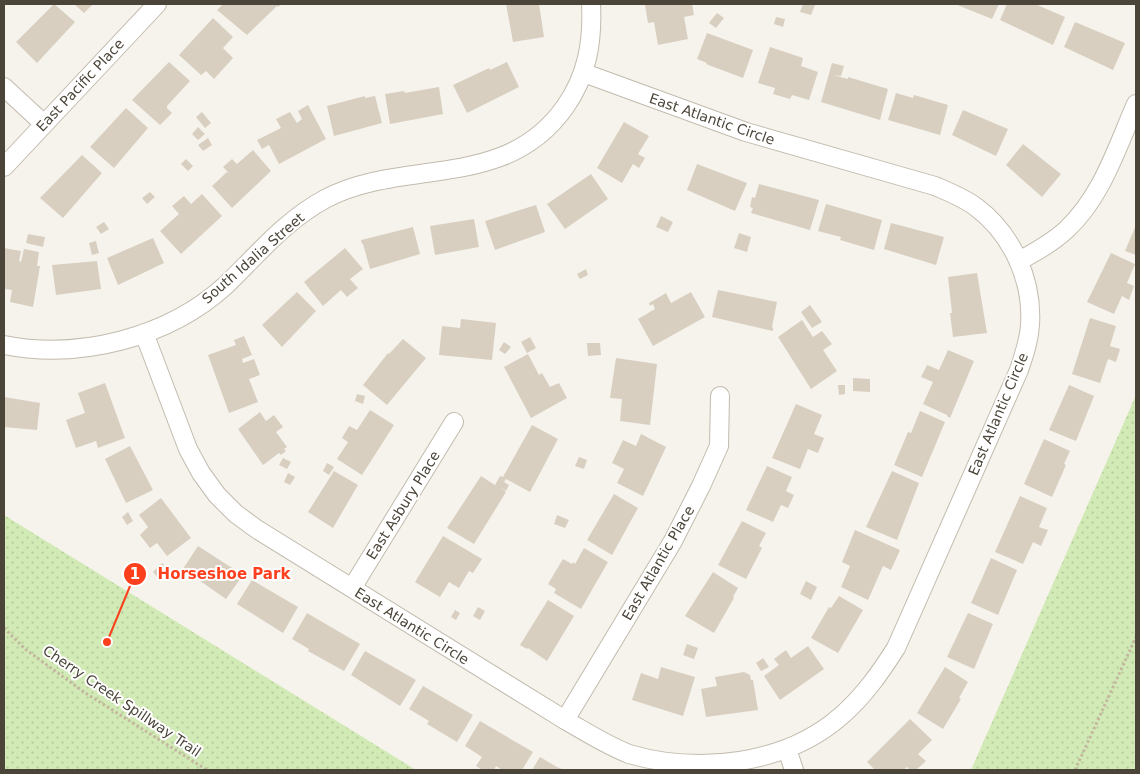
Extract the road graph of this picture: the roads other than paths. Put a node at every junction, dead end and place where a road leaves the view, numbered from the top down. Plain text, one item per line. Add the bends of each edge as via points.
1 (157, 4) edge
2 (591, 4) edge
3 (584, 73) junction
4 (4, 87) edge
5 (1136, 104) edge
6 (44, 124) junction
7 (4, 167) edge
8 (1019, 261) junction
9 (144, 333) junction
10 (4, 345) edge
11 (720, 396) dead end
12 (454, 422) dead end
13 (352, 588) junction
14 (565, 720) junction
15 (788, 749) junction
16 (794, 770) edge

1 - 6 street, East Pacific Place
2 - 3 street, South Idalia Street via 590,50
3 - 8 street, East Atlantic Circle via 746,132 935,186 956,195 993,223
3 - 9 street, South Idalia Street via 559,116 524,146 481,164 369,183 325,199 278,233 224,287 172,321
4 - 6 street
5 - 8 street via 1090,202 1049,244
6 - 7 street, East Pacific Place
8 - 15 street, East Atlantic Circle via 1030,302 1026,348 896,648 865,692 840,717
9 - 10 street, South Idalia Street via 82,348 36,350
9 - 13 street, East Atlantic Circle via 188,449 217,494 258,530
11 - 14 street, East Atlantic Place via 719,446 701,486 655,573
12 - 13 street, East Asbury Place
13 - 14 street, East Atlantic Circle
14 - 15 street, East Atlantic Circle via 622,751 664,763 724,766
15 - 16 street

